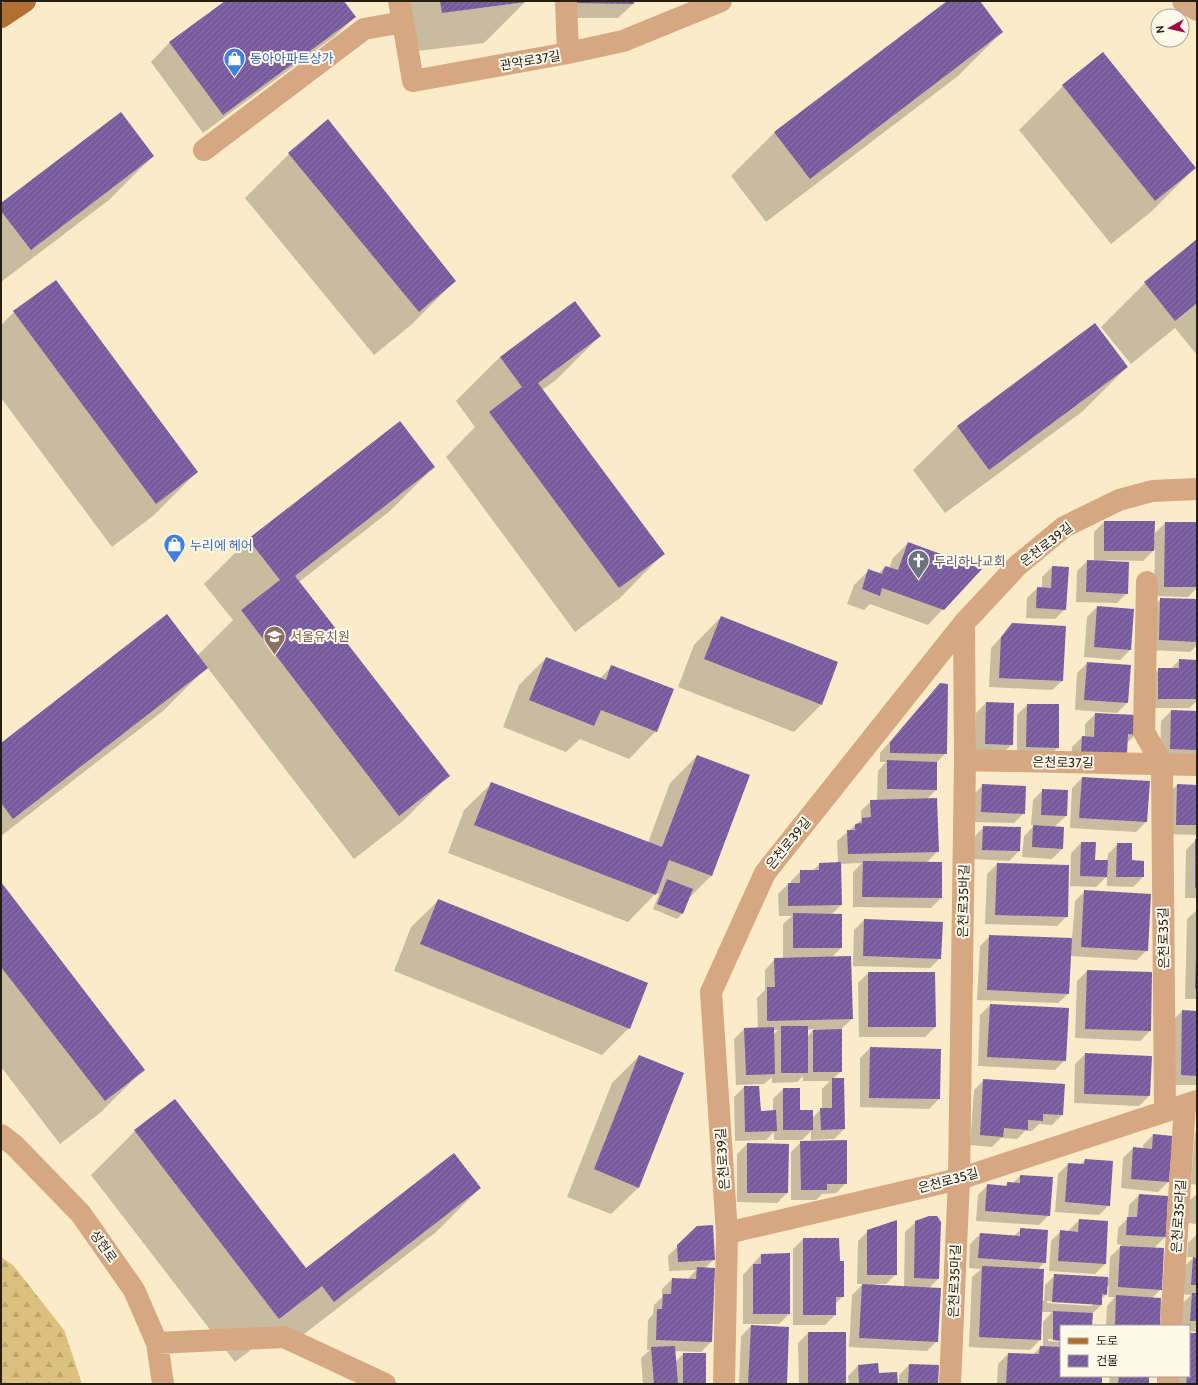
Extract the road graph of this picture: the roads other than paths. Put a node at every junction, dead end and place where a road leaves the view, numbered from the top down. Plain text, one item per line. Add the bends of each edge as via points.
1 (566, 1) edge
2 (721, 1) edge
3 (1183, 1) edge
4 (22, 2) edge
5 (1197, 10) edge
6 (401, 11) edge
7 (1, 18) edge
8 (568, 53) junction
9 (204, 150) dead end
10 (1197, 489) edge
11 (1147, 582) dead end
12 (964, 623) junction
13 (965, 760) junction
14 (1162, 764) junction
15 (1197, 765) edge
16 (1182, 1106) edge
17 (1, 1135) edge
18 (958, 1179) junction
19 (727, 1233) junction
20 (1171, 1325) edge
21 (157, 1343) junction
22 (163, 1384) edge
23 (385, 1384) edge
24 (724, 1384) edge
25 (950, 1384) edge

1 - 8 street
2 - 8 street, 관악로37길 via 623,41
3 - 5 street
4 - 7 main road
6 - 8 street, 관악로37길 via 413,81
6 - 9 street via 364,29
10 - 12 street, 은천로39길 via 1152,492 1119,500 1064,527 1018,565
11 - 14 street via 1144,732
12 - 13 street, 은천로35바길
12 - 19 street, 은천로39길 via 765,873 711,992
13 - 14 street, 은천로37길
13 - 18 street, 은천로35바길
14 - 15 street, 은천로37길
14 - 16 street, 은천로35길
16 - 18 street, 은천로35길
16 - 20 street, 은천로35라길
17 - 21 street, 성현로 via 15,1146 81,1214 134,1290
18 - 19 street, 은천로35길
18 - 25 street, 은천로35마길
19 - 24 street, 은천로39길
21 - 22 street, 성현로
21 - 23 street via 284,1337

